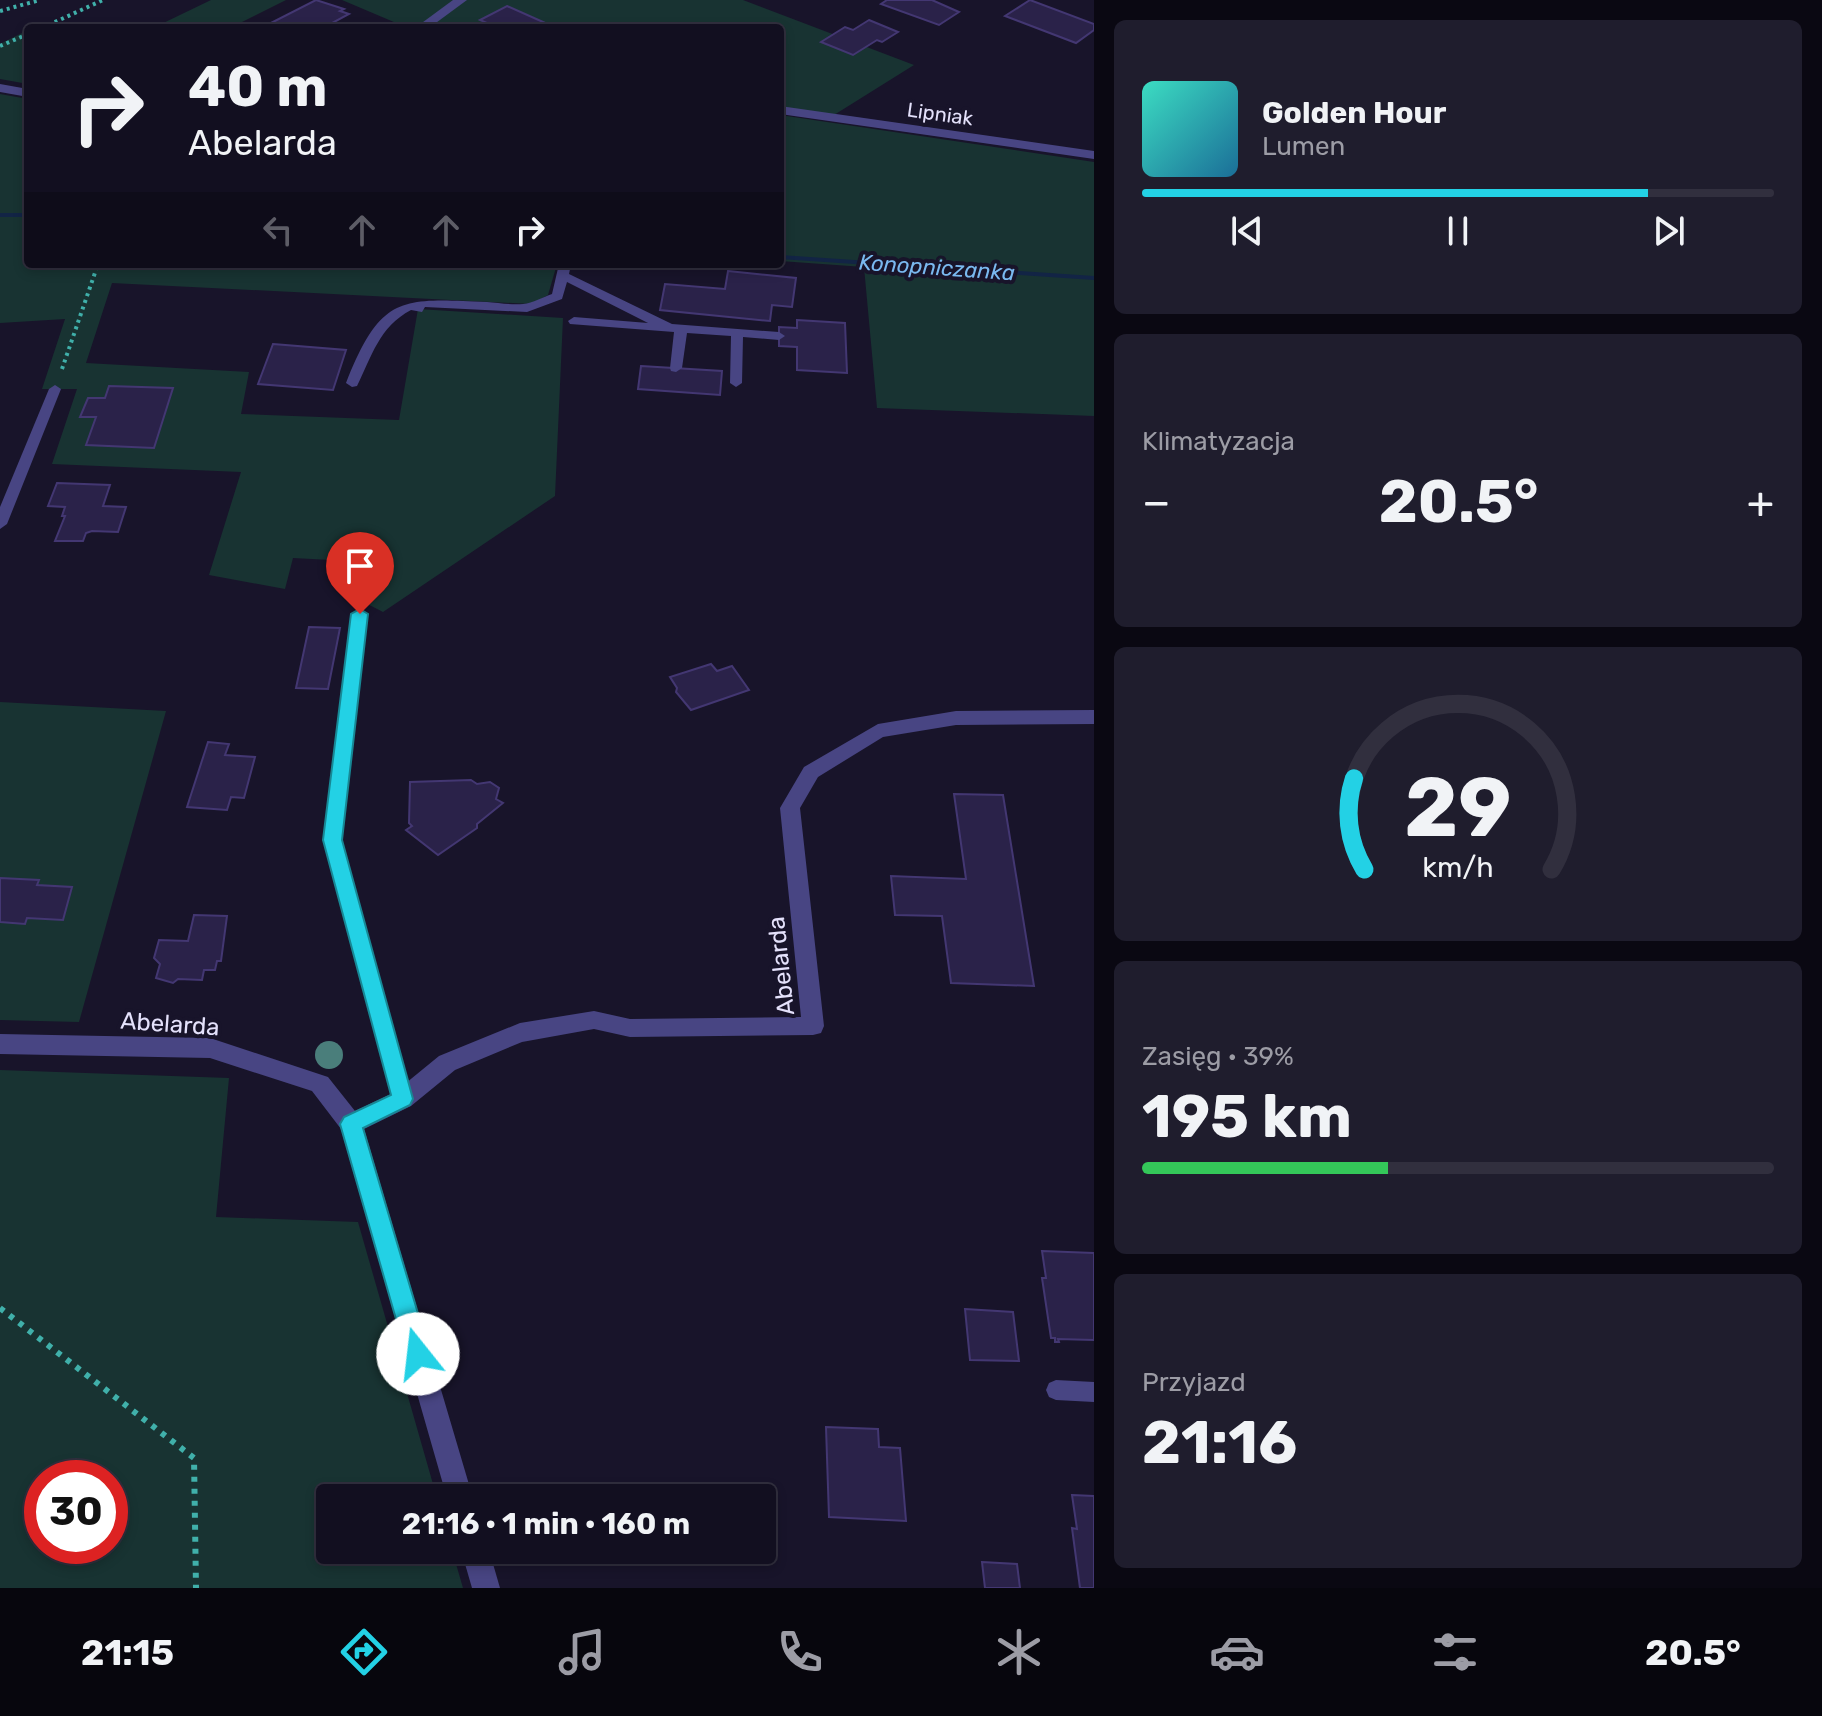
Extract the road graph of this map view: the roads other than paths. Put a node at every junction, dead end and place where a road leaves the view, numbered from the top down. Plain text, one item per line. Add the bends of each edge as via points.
1 (461, 0) edge
2 (427, 24) edge
3 (0, 88) edge
4 (24, 92) edge
5 (784, 111) edge
6 (1094, 155) edge
7 (564, 270) edge
8 (574, 321) dead end
9 (675, 328) junction
10 (737, 333) junction
11 (779, 336) dead end
12 (676, 368) dead end
13 (352, 383) dead end
14 (736, 383) dead end
15 (55, 389) road end
16 (0, 524) edge
17 (360, 614) dead end
18 (1094, 717) edge
19 (0, 1044) edge
20 (403, 1099) junction
21 (351, 1124) junction
22 (1056, 1390) dead end
23 (1094, 1392) edge
24 (456, 1484) edge
25 (479, 1564) edge
26 (486, 1588) edge

1 - 2 street
3 - 4 street
5 - 6 street, Lipniak
7 - 9 lane
7 - 13 lane via 558,296 527,308 424,303 395,312 368,342
8 - 9 lane
9 - 10 lane
9 - 12 lane
10 - 11 lane
10 - 14 lane
15 - 16 lane
17 - 20 lane via 332,840
18 - 20 street, Abelarda via 956,718 878,731 811,772 790,808 813,1026 630,1028 594,1020 520,1033 447,1063
19 - 21 street, Abelarda via 210,1048 320,1084
20 - 21 street, Abelarda
21 - 24 street
22 - 23 lane
25 - 26 street

